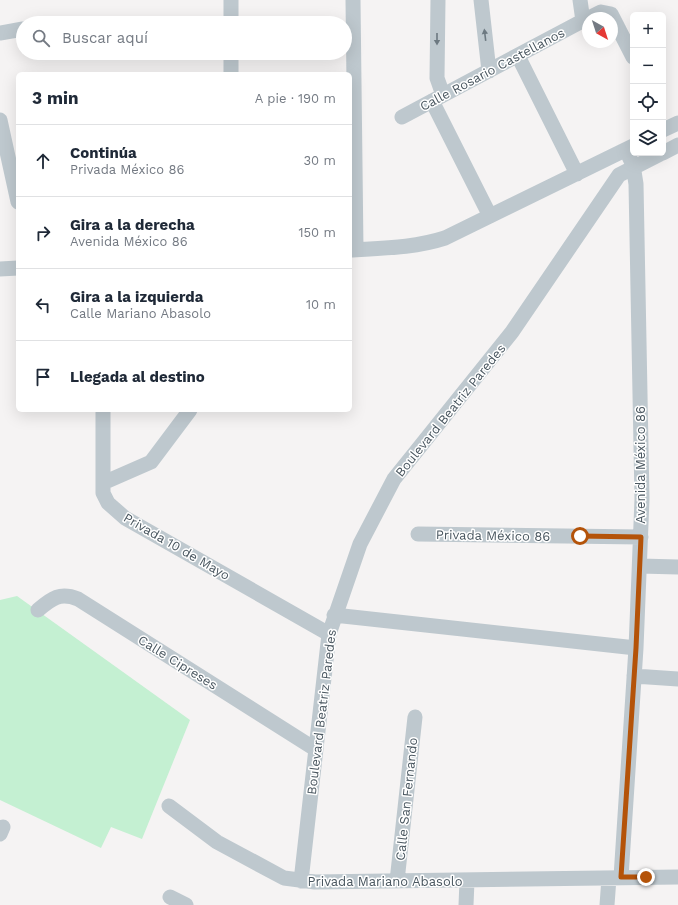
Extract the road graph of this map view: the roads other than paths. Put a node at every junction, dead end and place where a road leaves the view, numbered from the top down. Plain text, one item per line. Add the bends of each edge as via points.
1 (231, 0) edge
2 (353, 0) edge
3 (438, 0) edge
4 (481, 0) edge
5 (580, 0) edge
6 (584, 12) edge
7 (231, 16) edge
8 (582, 21) edge
9 (618, 28) edge
10 (16, 30) edge
11 (0, 33) edge
12 (630, 51) edge
13 (518, 56) junction
14 (231, 60) edge
15 (489, 71) junction
16 (231, 72) edge
17 (437, 98) junction
18 (402, 117) dead end
19 (0, 120) edge
20 (678, 123) edge
21 (666, 129) edge
22 (678, 145) edge
23 (629, 148) edge
24 (666, 151) edge
25 (657, 156) edge
26 (633, 168) junction
27 (578, 174) junction
28 (16, 193) edge
29 (490, 216) junction
30 (353, 249) edge
31 (16, 268) edge
32 (0, 269) edge
33 (103, 412) edge
34 (188, 412) edge
35 (103, 483) junction
36 (418, 534) dead end
37 (641, 537) junction
38 (640, 566) junction
39 (678, 567) edge
40 (38, 610) dead end
41 (334, 615) junction
42 (329, 634) junction
43 (636, 648) junction
44 (634, 676) junction
45 (678, 679) edge
46 (415, 717) dead end
47 (315, 749) junction
48 (169, 806) dead end
49 (615, 877) junction
50 (678, 877) edge
51 (300, 881) junction
52 (468, 881) junction
53 (397, 882) junction
54 (170, 897) dead end
55 (186, 905) edge
56 (466, 905) edge
57 (607, 905) edge

1 - 7 street
2 - 30 street via 356,223
3 -> 17 street
15 -> 4 street
5 - 6 street
8 - 13 street, Calle Rosario Castellanos
9 - 12 street, Calle Rosario Castellanos
10 - 11 street
13 - 15 street, Calle Rosario Castellanos
13 - 27 street
14 - 16 street
15 - 17 street, Calle Rosario Castellanos
17 - 18 street, Calle Rosario Castellanos
17 - 29 street
19 - 28 street
20 - 21 street
22 - 24 street, Boulevard Beatriz Paredes
23 - 26 street, Avenida México 86
23 - 27 street
25 - 26 street, Boulevard Beatriz Paredes
26 - 37 street, Avenida México 86 via 636,184
26 - 41 street, Boulevard Beatriz Paredes via 618,175 512,332 394,479 360,544
27 - 29 street
29 - 30 street via 427,244
31 - 32 street
33 - 35 street, Privada 10 de Mayo
34 - 35 street via 151,462
35 - 42 street, Privada 10 de Mayo via 105,499 125,518
36 - 37 street, Privada México 86
37 - 38 street, Avenida México 86
38 - 39 street
38 - 43 street, Avenida México 86
40 - 47 street, Calle Cipreses via 57,596 67,595 78,599
41 - 42 street, Boulevard Beatriz Paredes
41 - 43 street
42 - 47 street, Boulevard Beatriz Paredes
43 - 44 street, Avenida México 86
44 - 45 street
44 - 49 street, Avenida México 86
46 - 53 street, Calle San Fernando
47 - 51 street, Boulevard Beatriz Paredes
48 - 51 street, Privada Mariano Abasolo via 231,850 284,878
49 - 50 street, Privada Mariano Abasolo
49 - 52 street, Privada Mariano Abasolo
49 - 57 street, Avenida México 86
51 - 53 street, Privada Mariano Abasolo
52 - 53 street, Privada Mariano Abasolo
52 - 56 street
54 - 55 street

